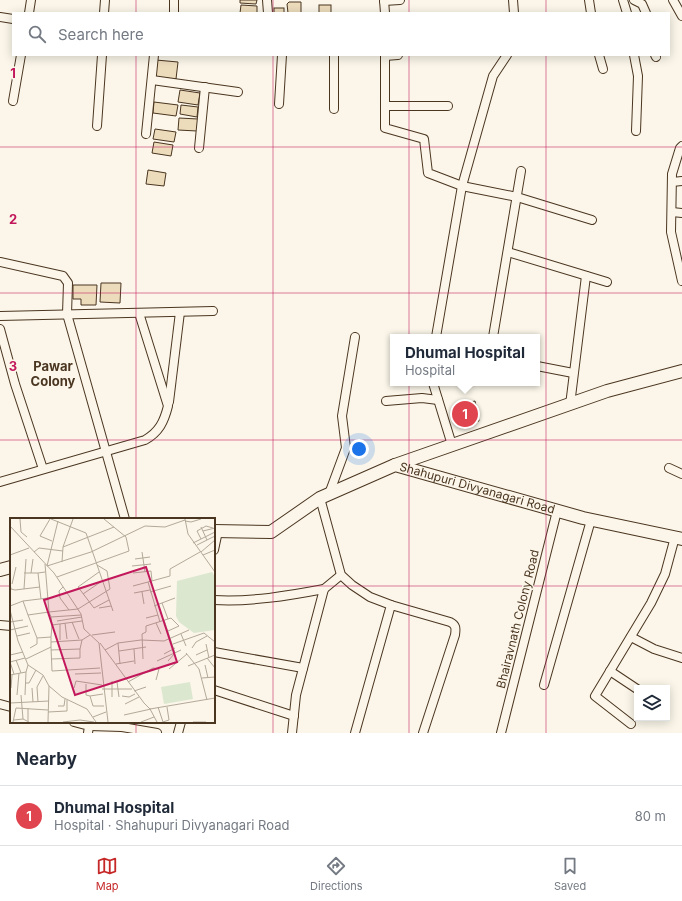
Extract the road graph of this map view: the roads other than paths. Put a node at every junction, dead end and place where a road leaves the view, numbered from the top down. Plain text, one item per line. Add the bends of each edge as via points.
1 (31, 0) edge
2 (105, 0) edge
3 (174, 0) edge
4 (267, 0) edge
5 (384, 0) edge
6 (400, 0) edge
7 (513, 0) edge
8 (589, 0) edge
9 (623, 0) edge
10 (634, 0) edge
11 (673, 0) edge
12 (29, 12) edge
13 (104, 12) edge
14 (174, 12) edge
15 (268, 12) edge
16 (384, 12) edge
17 (514, 12) edge
18 (591, 12) edge
19 (626, 12) edge
20 (646, 12) edge
21 (682, 16) edge
22 (0, 17) edge
23 (12, 19) edge
24 (21, 56) edge
25 (102, 56) edge
26 (154, 56) edge
27 (282, 56) edge
28 (334, 56) edge
29 (385, 56) edge
30 (506, 56) edge
31 (599, 56) edge
32 (634, 56) edge
33 (603, 69) dead end
34 (152, 80) junction
35 (205, 88) junction
36 (238, 92) dead end
37 (13, 101) dead end
38 (279, 104) dead end
39 (385, 106) junction
40 (448, 106) dead end
41 (334, 109) dead end
42 (98, 126) dead end
43 (636, 131) dead end
44 (146, 134) dead end
45 (682, 146) edge
46 (198, 148) dead end
47 (521, 171) dead end
48 (682, 181) edge
49 (672, 182) junction
50 (462, 186) junction
51 (517, 197) junction
52 (672, 212) junction
53 (682, 213) edge
54 (592, 220) dead end
55 (508, 252) junction
56 (0, 262) edge
57 (586, 276) junction
58 (607, 282) dead end
59 (682, 282) edge
60 (213, 311) dead end
61 (180, 312) junction
62 (139, 313) junction
63 (67, 314) junction
64 (0, 316) edge
65 (0, 329) edge
66 (437, 334) edge
67 (494, 334) edge
68 (355, 337) dead end
69 (540, 367) edge
70 (682, 371) edge
71 (573, 373) junction
72 (434, 386) edge
73 (438, 400) junction
74 (386, 401) dead end
75 (570, 404) junction
76 (168, 406) junction
77 (452, 446) junction
78 (106, 451) junction
79 (395, 465) junction
80 (669, 468) dead end
81 (43, 469) junction
82 (682, 474) edge
83 (0, 482) edge
84 (324, 496) junction
85 (557, 511) junction
86 (125, 518) edge
87 (591, 520) junction
88 (216, 531) edge
89 (679, 538) edge
90 (10, 567) edge
91 (0, 570) edge
92 (341, 575) junction
93 (324, 589) junction
94 (215, 600) edge
95 (391, 605) junction
96 (0, 625) edge
97 (10, 626) edge
98 (631, 637) junction
99 (215, 652) edge
100 (682, 658) edge
101 (303, 668) junction
102 (610, 671) junction
103 (544, 685) dead end
104 (634, 687) edge
105 (215, 690) edge
106 (0, 704) edge
107 (10, 707) edge
108 (294, 716) junction
109 (77, 723) edge
110 (181, 723) edge
111 (123, 724) edge
112 (631, 724) dead end
113 (89, 727) edge
114 (157, 733) edge
115 (178, 733) edge
116 (292, 733) edge
117 (355, 733) edge
118 (423, 733) edge
119 (502, 733) edge

1 - 12 street
2 - 13 street
3 - 14 street
4 - 15 street
5 - 6 street
5 - 16 street
7 - 17 street
8 - 18 street
9 - 19 street
10 - 20 street via 642,4
11 - 21 street
22 - 23 street
24 - 37 street
25 - 42 street
26 - 34 street
27 - 38 street
28 - 41 street
29 - 39 street
30 - 50 street via 493,76
31 - 33 street
32 - 43 street via 638,76
34 - 35 street
34 - 44 street
35 - 36 street
35 - 46 street
39 - 40 street
39 - 50 street via 385,128 424,139 428,173
45 - 49 street via 672,174
47 - 51 street
48 - 49 street
49 - 52 street
50 - 51 street
50 - 66 street
51 - 54 street
51 - 55 street
52 - 53 street
52 - 59 street via 671,232
55 - 57 street
55 - 67 street
56 - 63 street via 66,279
57 - 58 street
57 - 71 street
60 - 61 street
61 - 62 street
61 - 76 street
62 - 63 street
62 - 76 street
63 - 64 street
63 - 78 street
65 - 81 street
68 - 84 street via 342,416 346,448
69 - 71 street
70 - 75 main road via 607,391
71 - 75 street
72 - 73 street
73 - 74 street via 422,398
73 - 77 street
75 - 77 main road
76 - 78 street via 165,418 153,436
77 - 79 main road
78 - 81 street
78 - 86 street
79 - 84 main road, Shahupuri Divyanagari Road
79 - 85 main road, Shahupuri Divyanagari Road
80 - 82 street
81 - 83 street
84 - 88 main road, Shahupuri Divyanagari Road via 271,532
84 - 92 street
85 - 87 main road, Shahupuri Divyanagari Road
85 - 119 street, Bhairavnath Colony Road
87 - 89 main road, Shahupuri Divyanagari Road
87 - 103 street
89 - 98 street via 651,603
90 - 91 main road
92 - 93 street
92 - 95 street via 370,597
93 - 94 street via 256,600
93 - 101 street
95 - 117 street
95 - 118 street via 450,622 456,628
96 - 97 street
98 - 100 street via 654,649
98 - 102 street
99 - 101 street
101 - 108 street via 296,694
102 - 104 street
102 - 112 street via 595,696
105 - 108 street
106 - 107 street
108 - 116 street
109 - 113 street
110 - 115 street
111 - 113 street
111 - 114 street

